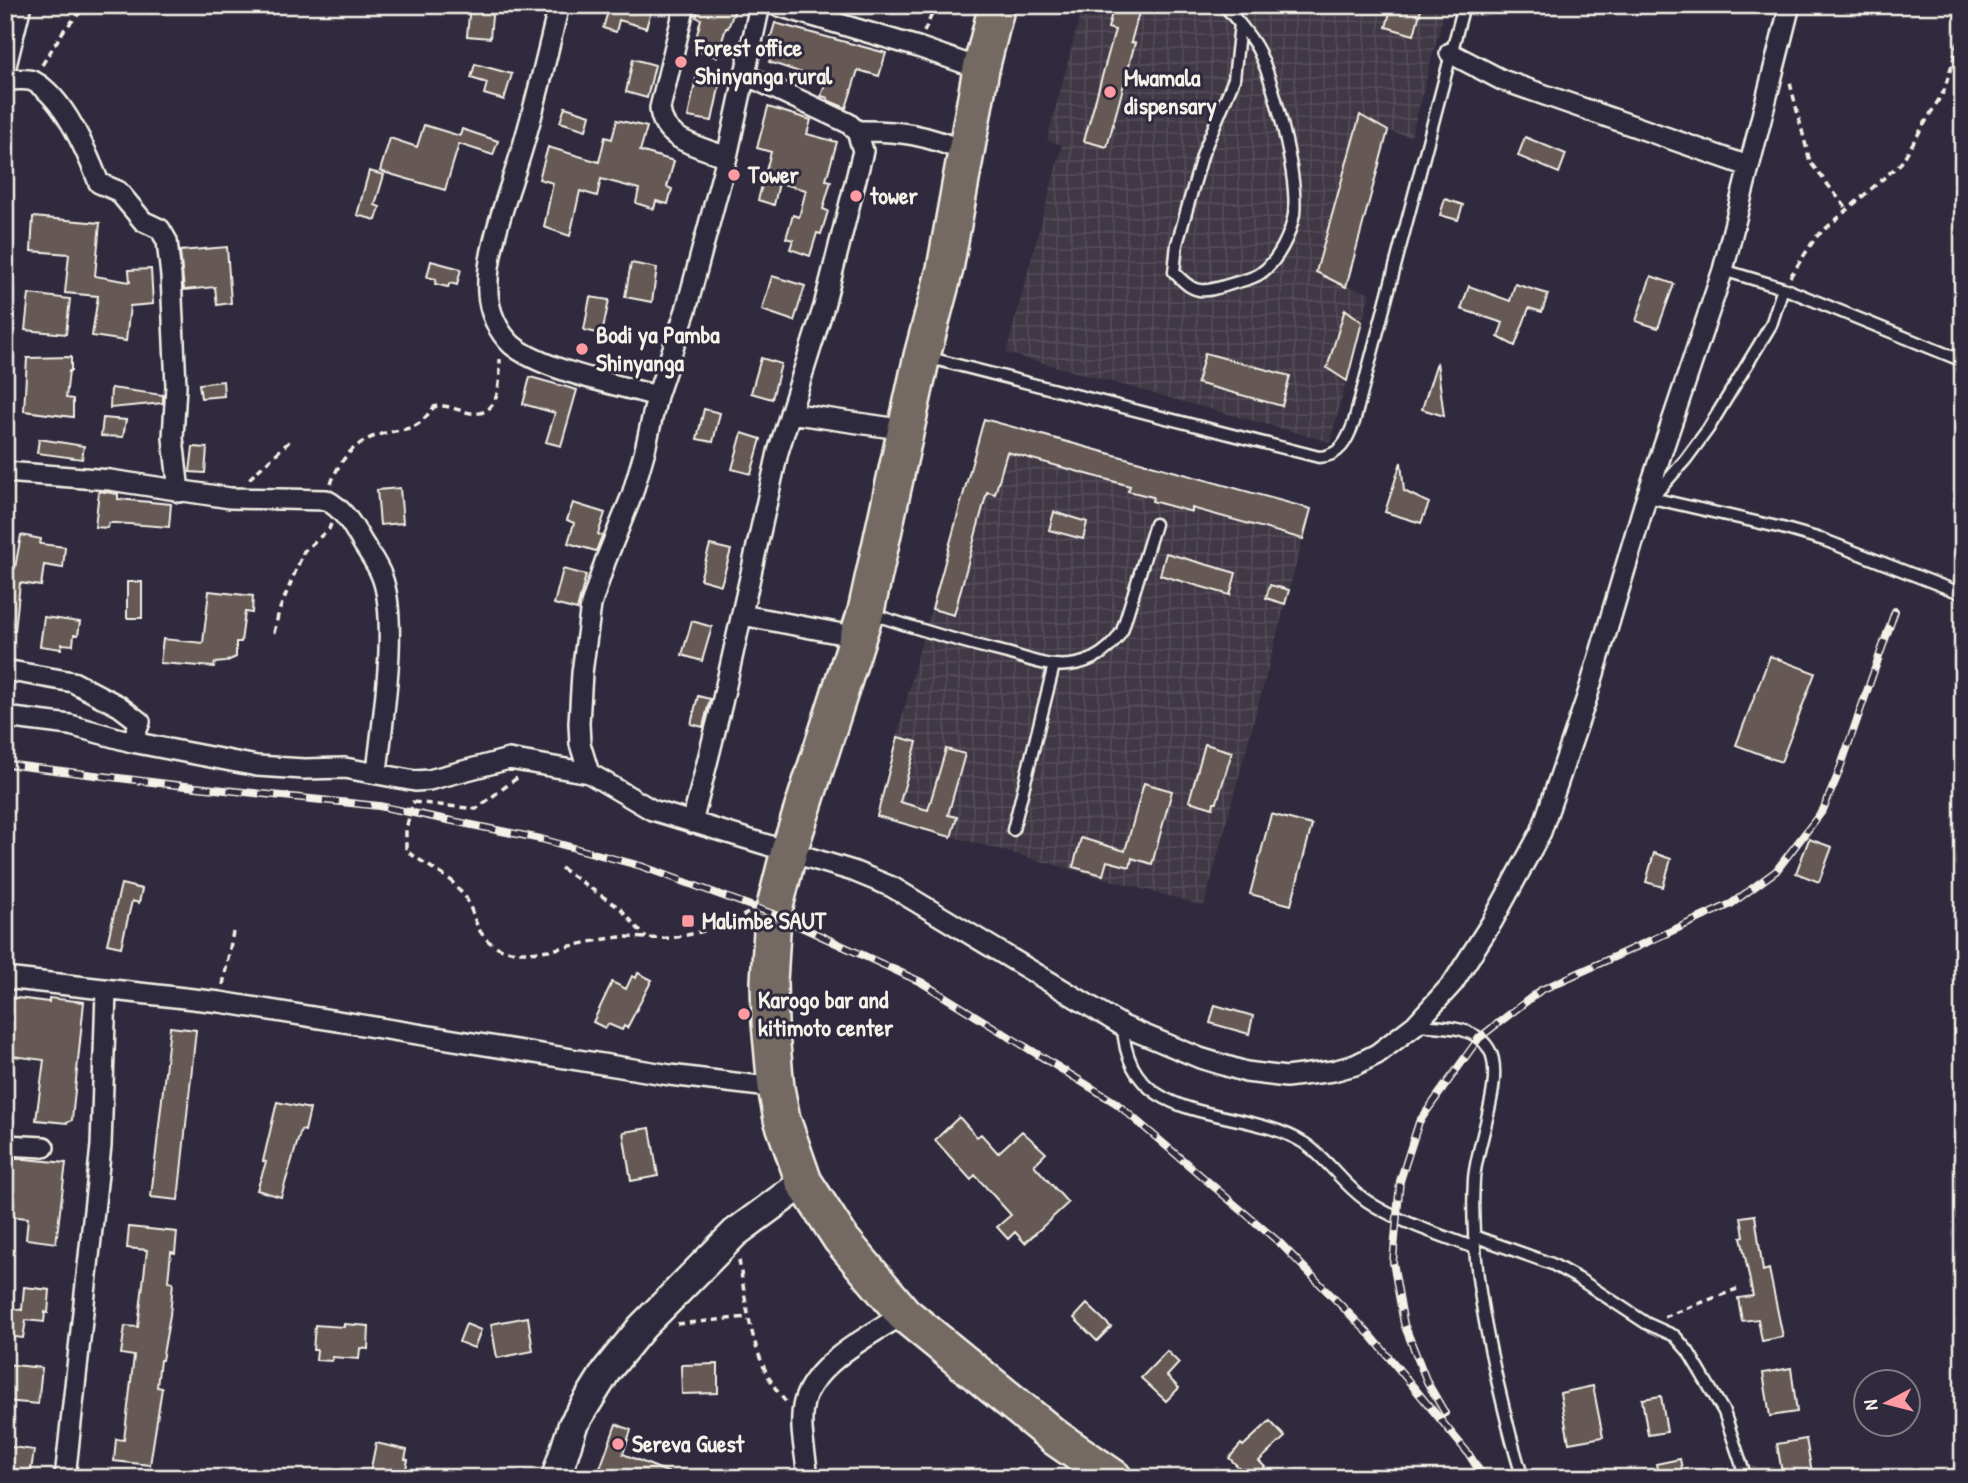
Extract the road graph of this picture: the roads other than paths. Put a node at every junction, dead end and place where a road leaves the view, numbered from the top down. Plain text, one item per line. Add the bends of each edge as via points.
1 (21, 5) edge
2 (559, 5) edge
3 (685, 5) edge
4 (760, 5) edge
5 (775, 5) edge
6 (997, 5) edge
7 (1224, 5) edge
8 (1464, 5) edge
9 (1790, 5) edge
10 (1240, 24) junction
11 (1450, 53) junction
12 (981, 69) junction
13 (5, 70) edge
14 (746, 75) junction
15 (5, 80) edge
16 (858, 131) junction
17 (966, 152) junction
18 (727, 157) junction
19 (1748, 166) junction
20 (1723, 270) junction
21 (1783, 288) junction
22 (922, 356) junction
23 (1963, 361) edge
24 (657, 396) junction
25 (790, 413) junction
26 (906, 430) junction
27 (5, 472) edge
28 (179, 492) junction
29 (1648, 501) junction
30 (1155, 524) dead end
31 (1963, 594) edge
32 (742, 615) junction
33 (862, 624) junction
34 (1054, 666) junction
35 (5, 670) edge
36 (5, 717) edge
37 (132, 742) junction
38 (377, 772) junction
39 (589, 773) junction
40 (692, 823) junction
41 (1013, 830) dead end
42 (789, 851) junction
43 (5, 978) edge
44 (106, 991) junction
45 (1415, 1025) junction
46 (1123, 1026) junction
47 (776, 1088) junction
48 (5, 1145) edge
49 (44, 1147) dead end
50 (804, 1182) junction
51 (1474, 1236) junction
52 (1475, 1248) junction
53 (904, 1314) junction
54 (65, 1478) edge
55 (556, 1478) edge
56 (808, 1478) edge
57 (1114, 1478) edge
58 (1523, 1478) edge
59 (1746, 1478) edge

1 - 13 street
2 - 24 street via 490,258 488,295 494,321 513,346 534,358
3 - 18 street via 660,117 673,135
4 - 14 street
5 - 12 street
6 - 12 highway
7 - 10 lane
8 - 11 lane
9 - 19 street
10 - 10 lane via 1259,52 1277,107 1292,176 1294,215 1280,252 1260,274 1210,290 1188,287 1174,272 1177,244 1203,153 1234,79
11 - 19 street via 1503,80
11 - 22 lane via 1354,422 1348,439 1329,457
12 - 17 highway
14 - 16 street
14 - 18 street
15 - 28 street via 32,80 51,97 72,124 99,183 118,191 167,241
16 - 17 street via 921,135
16 - 25 street via 863,151 848,217
17 - 22 highway via 945,269
18 - 24 street via 686,310
19 - 20 street
20 - 21 lane
20 - 29 street
21 - 23 lane
21 - 29 lane via 1770,325 1708,429
22 - 26 highway
24 - 39 street via 632,495 591,605 579,723
25 - 26 street
25 - 32 street
26 - 33 highway
27 - 28 street via 110,480
28 - 38 street via 331,503 352,524 383,578 388,611
29 - 31 lane via 1824,540
29 - 45 street via 1541,832 1460,972
30 - 34 lane via 1115,643 1092,659
32 - 33 street
32 - 40 street
33 - 34 lane via 924,631
33 - 42 highway
34 - 41 lane
35 - 37 street via 73,682 119,706 140,722
36 - 37 street via 71,724
37 - 38 street via 257,766
38 - 39 street via 422,781 509,759
39 - 40 street via 652,810
40 - 42 street
42 - 46 street via 892,887
42 - 47 highway via 773,914 769,982
43 - 44 street
44 - 47 street via 220,1002
44 - 54 street via 101,1146
45 - 46 street via 1355,1065 1286,1077 1246,1072 1199,1058
45 - 51 lane via 1454,1027 1479,1038 1495,1063 1474,1177
46 - 52 lane via 1128,1061 1164,1099 1203,1114 1282,1132 1321,1156 1366,1200
47 - 50 highway
48 - 49 street
50 - 53 highway via 841,1240
50 - 55 street via 735,1233 642,1327 607,1370 573,1424
51 - 52 lane
51 - 59 lane via 1552,1264 1675,1336 1724,1412
52 - 58 lane via 1491,1350
53 - 56 street via 827,1366 810,1387 802,1420
53 - 57 highway via 1056,1438

